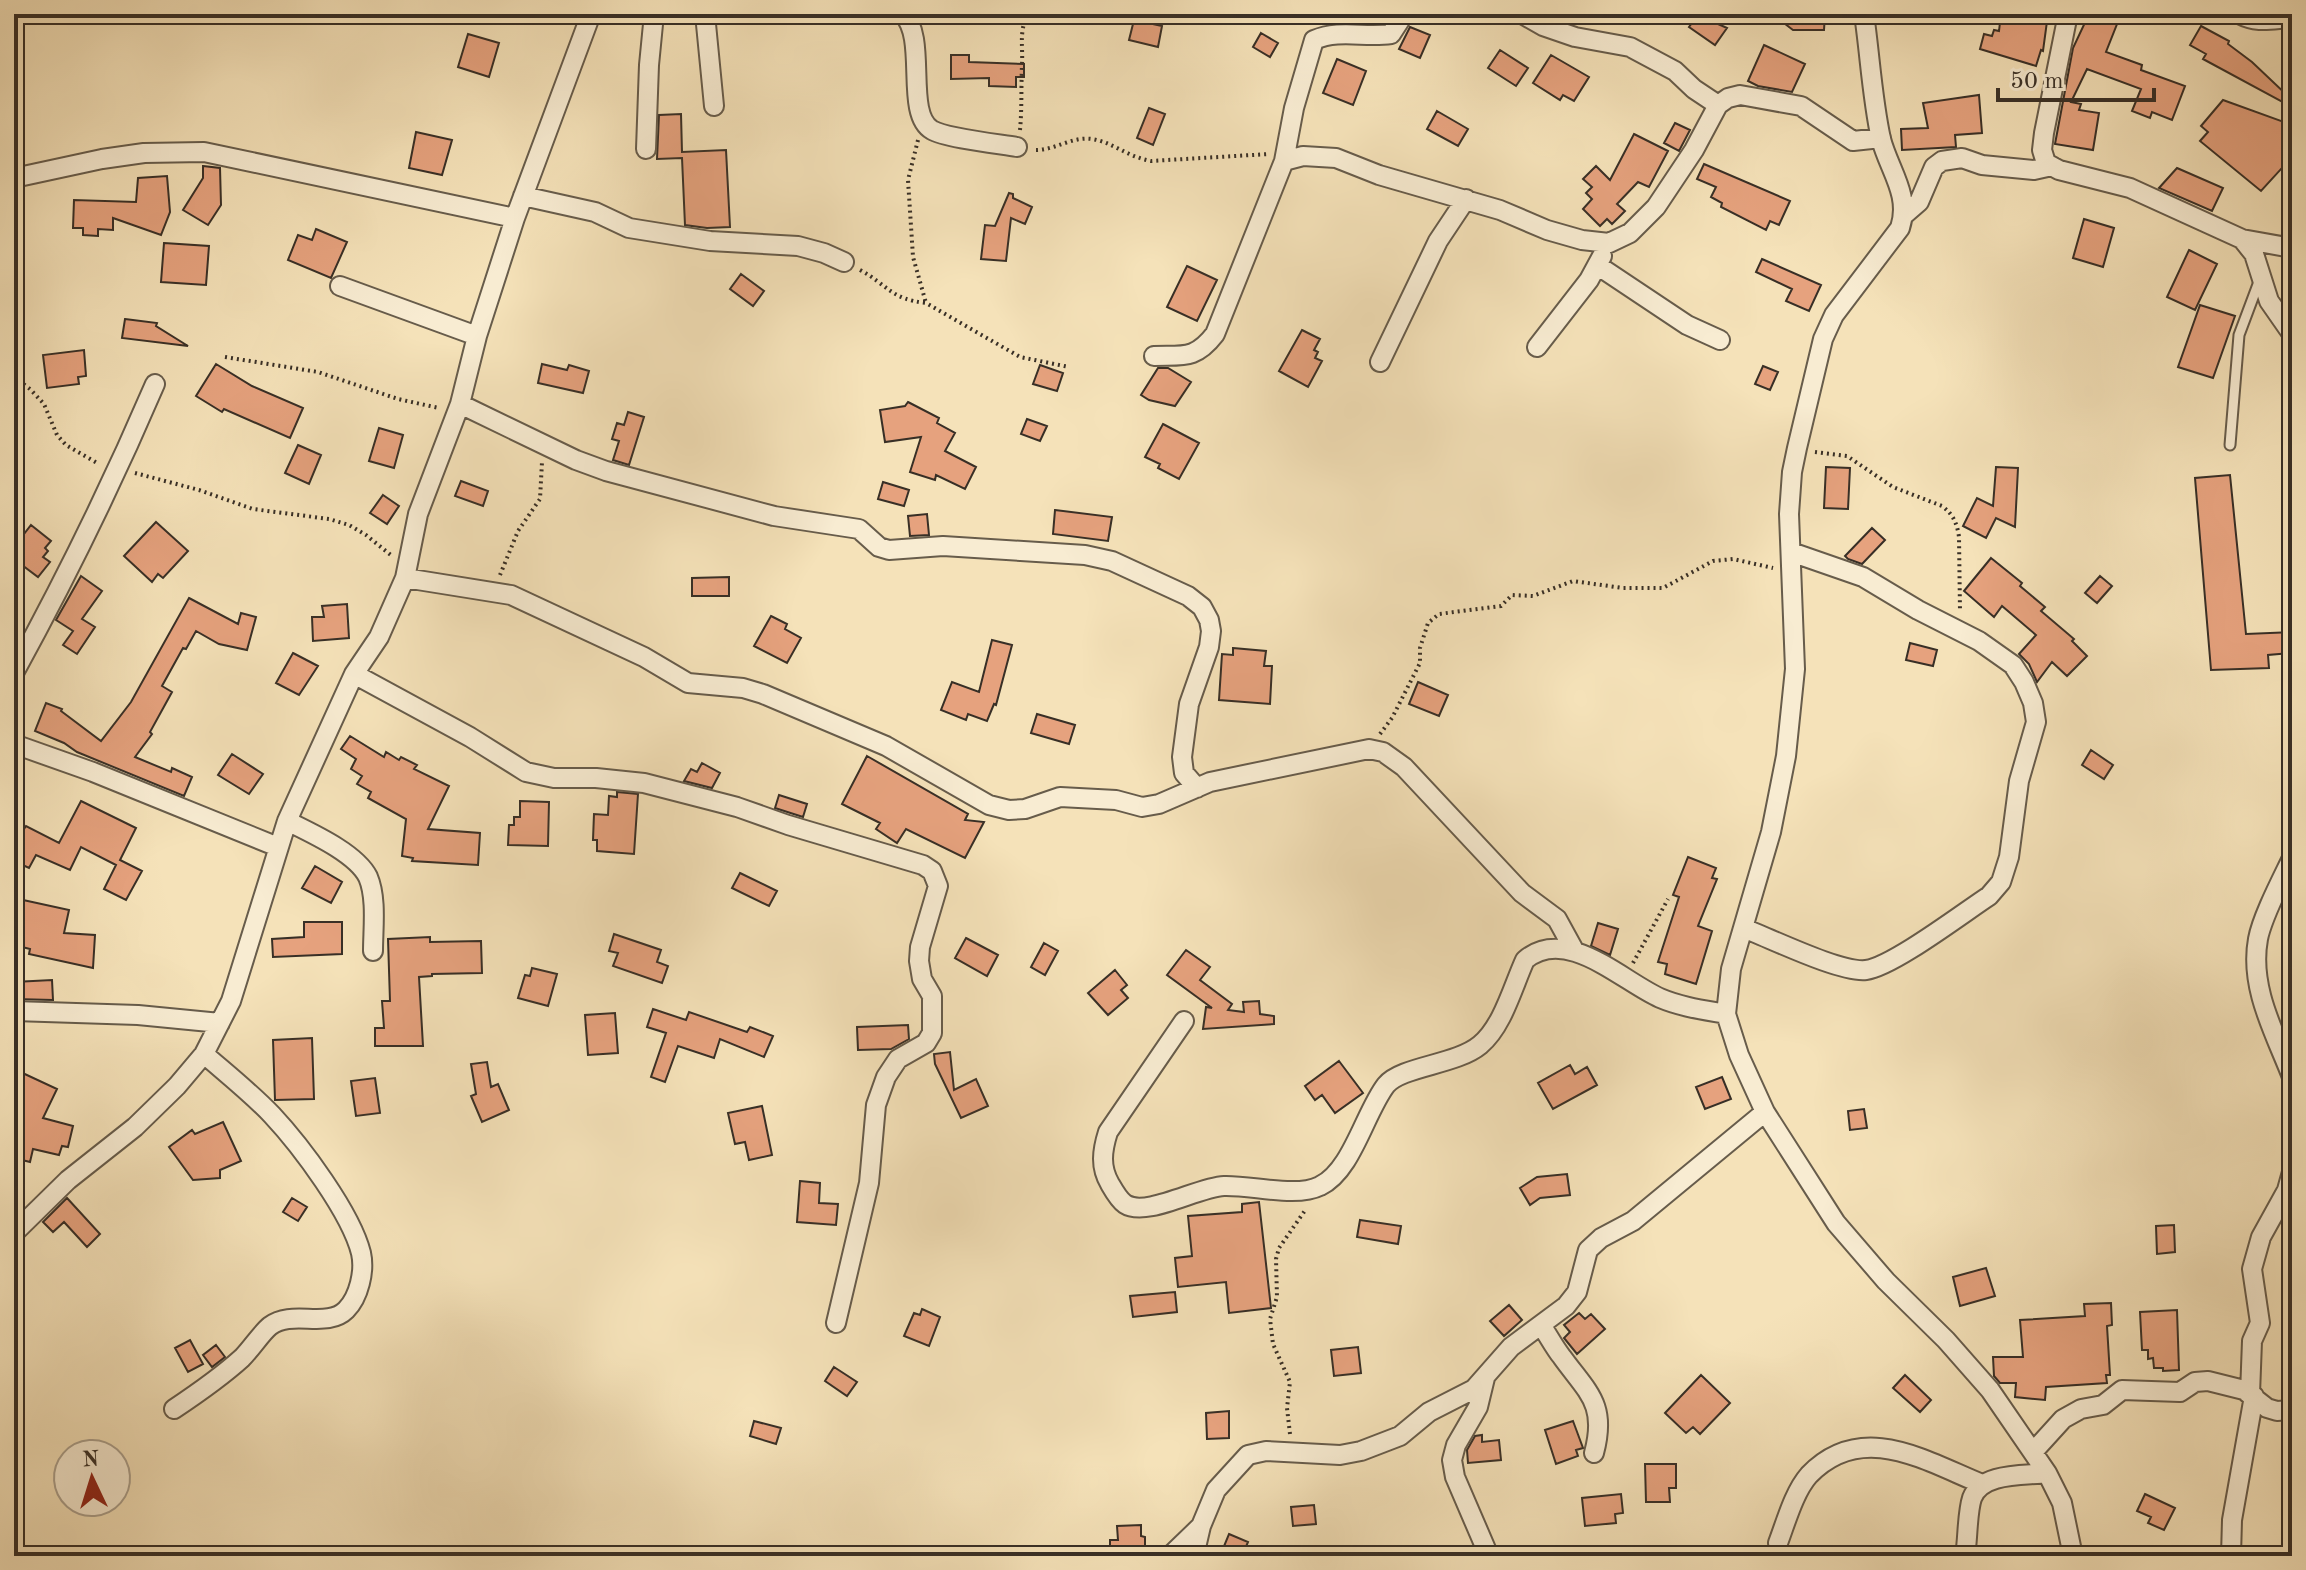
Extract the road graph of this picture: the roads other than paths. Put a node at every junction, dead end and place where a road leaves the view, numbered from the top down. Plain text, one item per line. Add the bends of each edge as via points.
1 (591, 14) edge
2 (654, 14) edge
3 (705, 14) edge
4 (903, 14) edge
5 (1404, 14) edge
6 (1522, 14) edge
7 (1864, 14) edge
8 (2068, 14) edge
9 (2239, 14) edge
10 (2292, 18) edge
11 (1718, 105) junction
12 (714, 106) dead end
13 (1881, 138) junction
14 (1017, 147) road end
15 (646, 149) dead end
16 (1285, 157) junction
17 (2052, 166) junction
18 (14, 178) edge
19 (523, 196) junction
20 (1466, 199) junction
21 (1904, 215) junction
22 (515, 218) junction
23 (2242, 239) junction
24 (1609, 243) junction
25 (2292, 248) edge
26 (844, 262) road end
27 (1597, 265) junction
28 (2262, 276) junction
29 (340, 286) dead end
30 (2292, 334) edge
31 (477, 336) junction
32 (1720, 340) dead end
33 (1537, 347) dead end
34 (1154, 356) dead end
35 (1380, 362) dead end
36 (155, 384) dead end
37 (458, 408) junction
38 (2230, 445) dead end
39 (1791, 560) junction
40 (406, 571) junction
41 (14, 673) edge
42 (354, 674) junction
43 (14, 744) edge
44 (1197, 788) junction
45 (287, 821) junction
46 (278, 847) junction
47 (2292, 858) edge
48 (1743, 928) junction
49 (1574, 950) junction
50 (373, 951) dead end
51 (14, 1011) edge
52 (1726, 1014) junction
53 (1184, 1021) dead end
54 (220, 1023) junction
55 (204, 1054) junction
56 (2292, 1077) edge
57 (1765, 1112) junction
58 (2292, 1172) edge
59 (14, 1233) edge
60 (836, 1323) dead end
61 (1541, 1325) junction
62 (1485, 1378) junction
63 (2252, 1395) junction
64 (174, 1409) dead end
65 (2292, 1410) edge
66 (2033, 1452) junction
67 (1594, 1453) dead end
68 (2047, 1473) junction
69 (1982, 1484) junction
70 (1201, 1526) junction
71 (1778, 1543) dead end
72 (1170, 1556) edge
73 (1194, 1556) edge
74 (1489, 1556) edge
75 (1965, 1556) edge
76 (2073, 1556) edge
77 (2231, 1556) edge

1 - 19 street
2 - 15 street
3 - 12 street
4 - 14 street via 912,29 923,122 943,135
5 - 16 street via 1391,34 1330,34 1314,40
6 - 11 street via 1575,37 1630,47 1675,71
7 - 13 street
8 - 17 street via 2042,150
9 - 10 street via 2264,21
11 - 13 street via 1740,95 1777,100 1801,106 1853,141
11 - 24 street via 1656,207 1630,233
13 - 21 street via 1904,199
16 - 20 street via 1336,158
16 - 34 street via 1215,334 1192,355
17 - 21 street via 2034,170 1962,158 1942,161 1934,167 1919,202
17 - 23 street via 2130,188
18 - 22 street via 144,153 204,152
19 - 22 street
19 - 26 street via 595,212 629,228 710,241 798,246
20 - 24 street via 1582,240
20 - 35 street via 1438,241
21 - 39 street via 1823,339 1797,448 1790,497
22 - 31 street
23 - 25 street
23 - 28 street
24 - 27 street
27 - 32 street via 1687,325
27 - 33 street
28 - 30 street via 2269,301
28 - 38 lane via 2239,335
29 - 31 street
31 - 37 street
36 - 41 street via 91,528
37 - 40 street via 418,514
37 - 44 street via 606,471 774,516 859,529 889,550 943,546 1085,555 1112,561 1188,596 1202,607 1211,631 1189,704 1182,757 1184,773
39 - 48 street via 1795,669 1786,756
39 - 48 street via 1863,577 2013,665 2033,703 2036,722 2026,749 2009,857 2001,882 1989,896 1890,961 1866,970 1844,967
40 - 42 street via 379,637
40 - 44 street via 524,600 688,683 743,688 854,732 989,805 1025,809 1060,797 1142,807
42 - 45 street
42 - 60 street via 526,772 644,783 737,807 932,871 938,886 919,961 932,996 932,1033 926,1043 898,1059 876,1105 869,1183
43 - 46 street
44 - 49 street via 1369,749 1383,752 1404,767 1522,893 1557,919
45 - 46 street
45 - 50 street via 338,850 369,879
46 - 54 street
47 - 56 street via 2257,942 2259,989
48 - 52 street
49 - 52 street via 1673,1002
49 - 53 street via 1543,951 1525,960 1498,1021 1478,1046 1386,1085 1353,1148 1320,1187 1302,1192 1221,1186 1135,1208 1123,1203 1104,1170 1103,1149 1108,1132
51 - 54 street
52 - 57 street
54 - 55 street
55 - 59 street via 145,1117
55 - 64 street via 271,1114 310,1159 356,1238 361,1278 344,1313 290,1317 270,1326 218,1379
57 - 61 street via 1633,1221 1588,1250 1577,1292
57 - 66 street via 1836,1223 1990,1390
58 - 63 street via 2252,1269 2260,1323 2252,1341
61 - 62 street via 1511,1347
61 - 67 street via 1594,1398 1599,1423
62 - 70 street via 1380,1445 1340,1455 1248,1455 1216,1490
62 - 74 street via 1478,1407 1452,1460
63 - 65 street via 2267,1408
63 - 66 street via 2208,1381 2180,1392 2122,1390 2103,1405 2063,1419
63 - 77 street
66 - 68 street
68 - 69 street
68 - 76 street via 2062,1503
69 - 71 street via 1897,1450 1860,1447 1833,1457 1808,1476
69 - 75 street via 1972,1498
70 - 72 street
70 - 73 street

